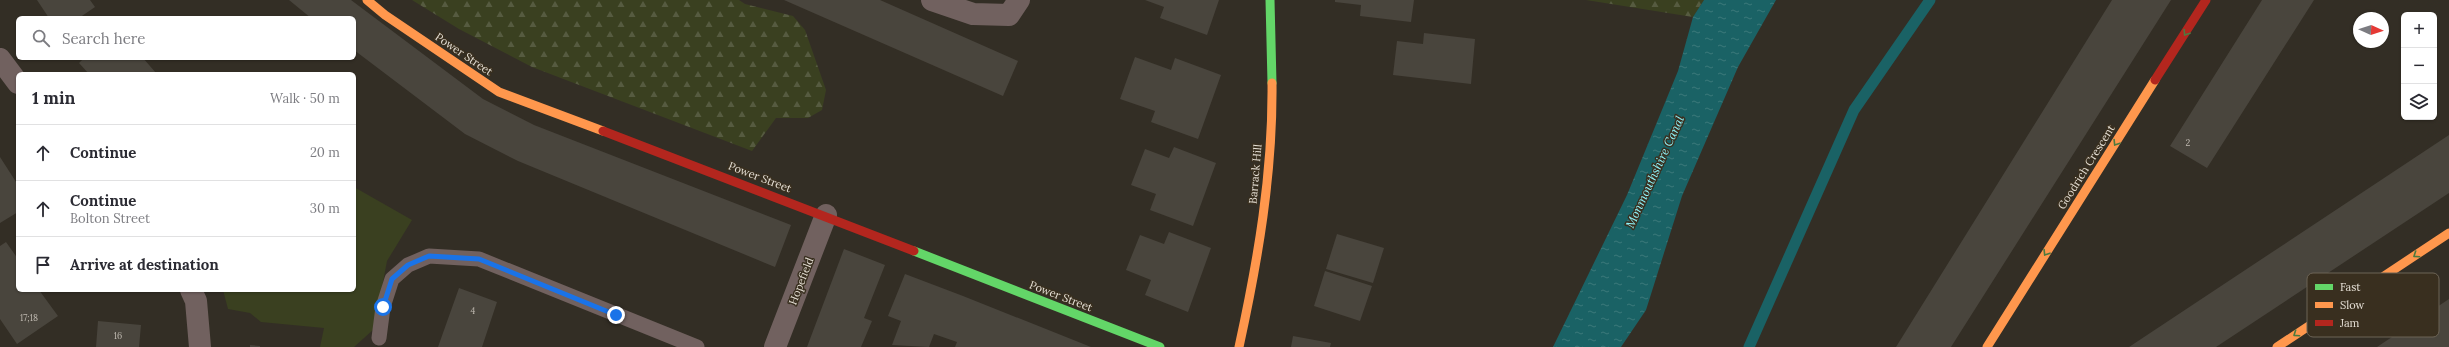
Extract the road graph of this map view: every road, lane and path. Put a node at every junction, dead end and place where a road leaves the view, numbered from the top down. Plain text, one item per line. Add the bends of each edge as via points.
1 (367, 0) edge
2 (932, 0) edge
3 (1019, 0) edge
4 (1270, 0) edge
5 (2206, 0) edge
6 (0, 59) edge
7 (16, 80) edge
8 (826, 215) junction
9 (2449, 233) edge
10 (2389, 273) edge
11 (193, 292) edge
12 (2307, 327) edge
13 (379, 338) dead end
14 (200, 347) edge
15 (697, 347) edge
16 (775, 347) edge
17 (1160, 347) edge
18 (1239, 347) edge
19 (1987, 347) edge
20 (2277, 347) edge

1 - 8 street, Power Street via 385,15 499,92
2 - 3 street via 973,14 1009,15
4 - 18 street, Barrack Hill via 1273,89 1268,183 1254,281
5 -> 19 street, Goodrich Crescent
6 - 7 street
8 - 16 street, Hopefield
8 - 17 street, Power Street
9 -> 10 street
11 - 14 street via 196,301
12 -> 20 street
13 - 15 lane via 383,307 392,279 408,265 429,256 479,259

